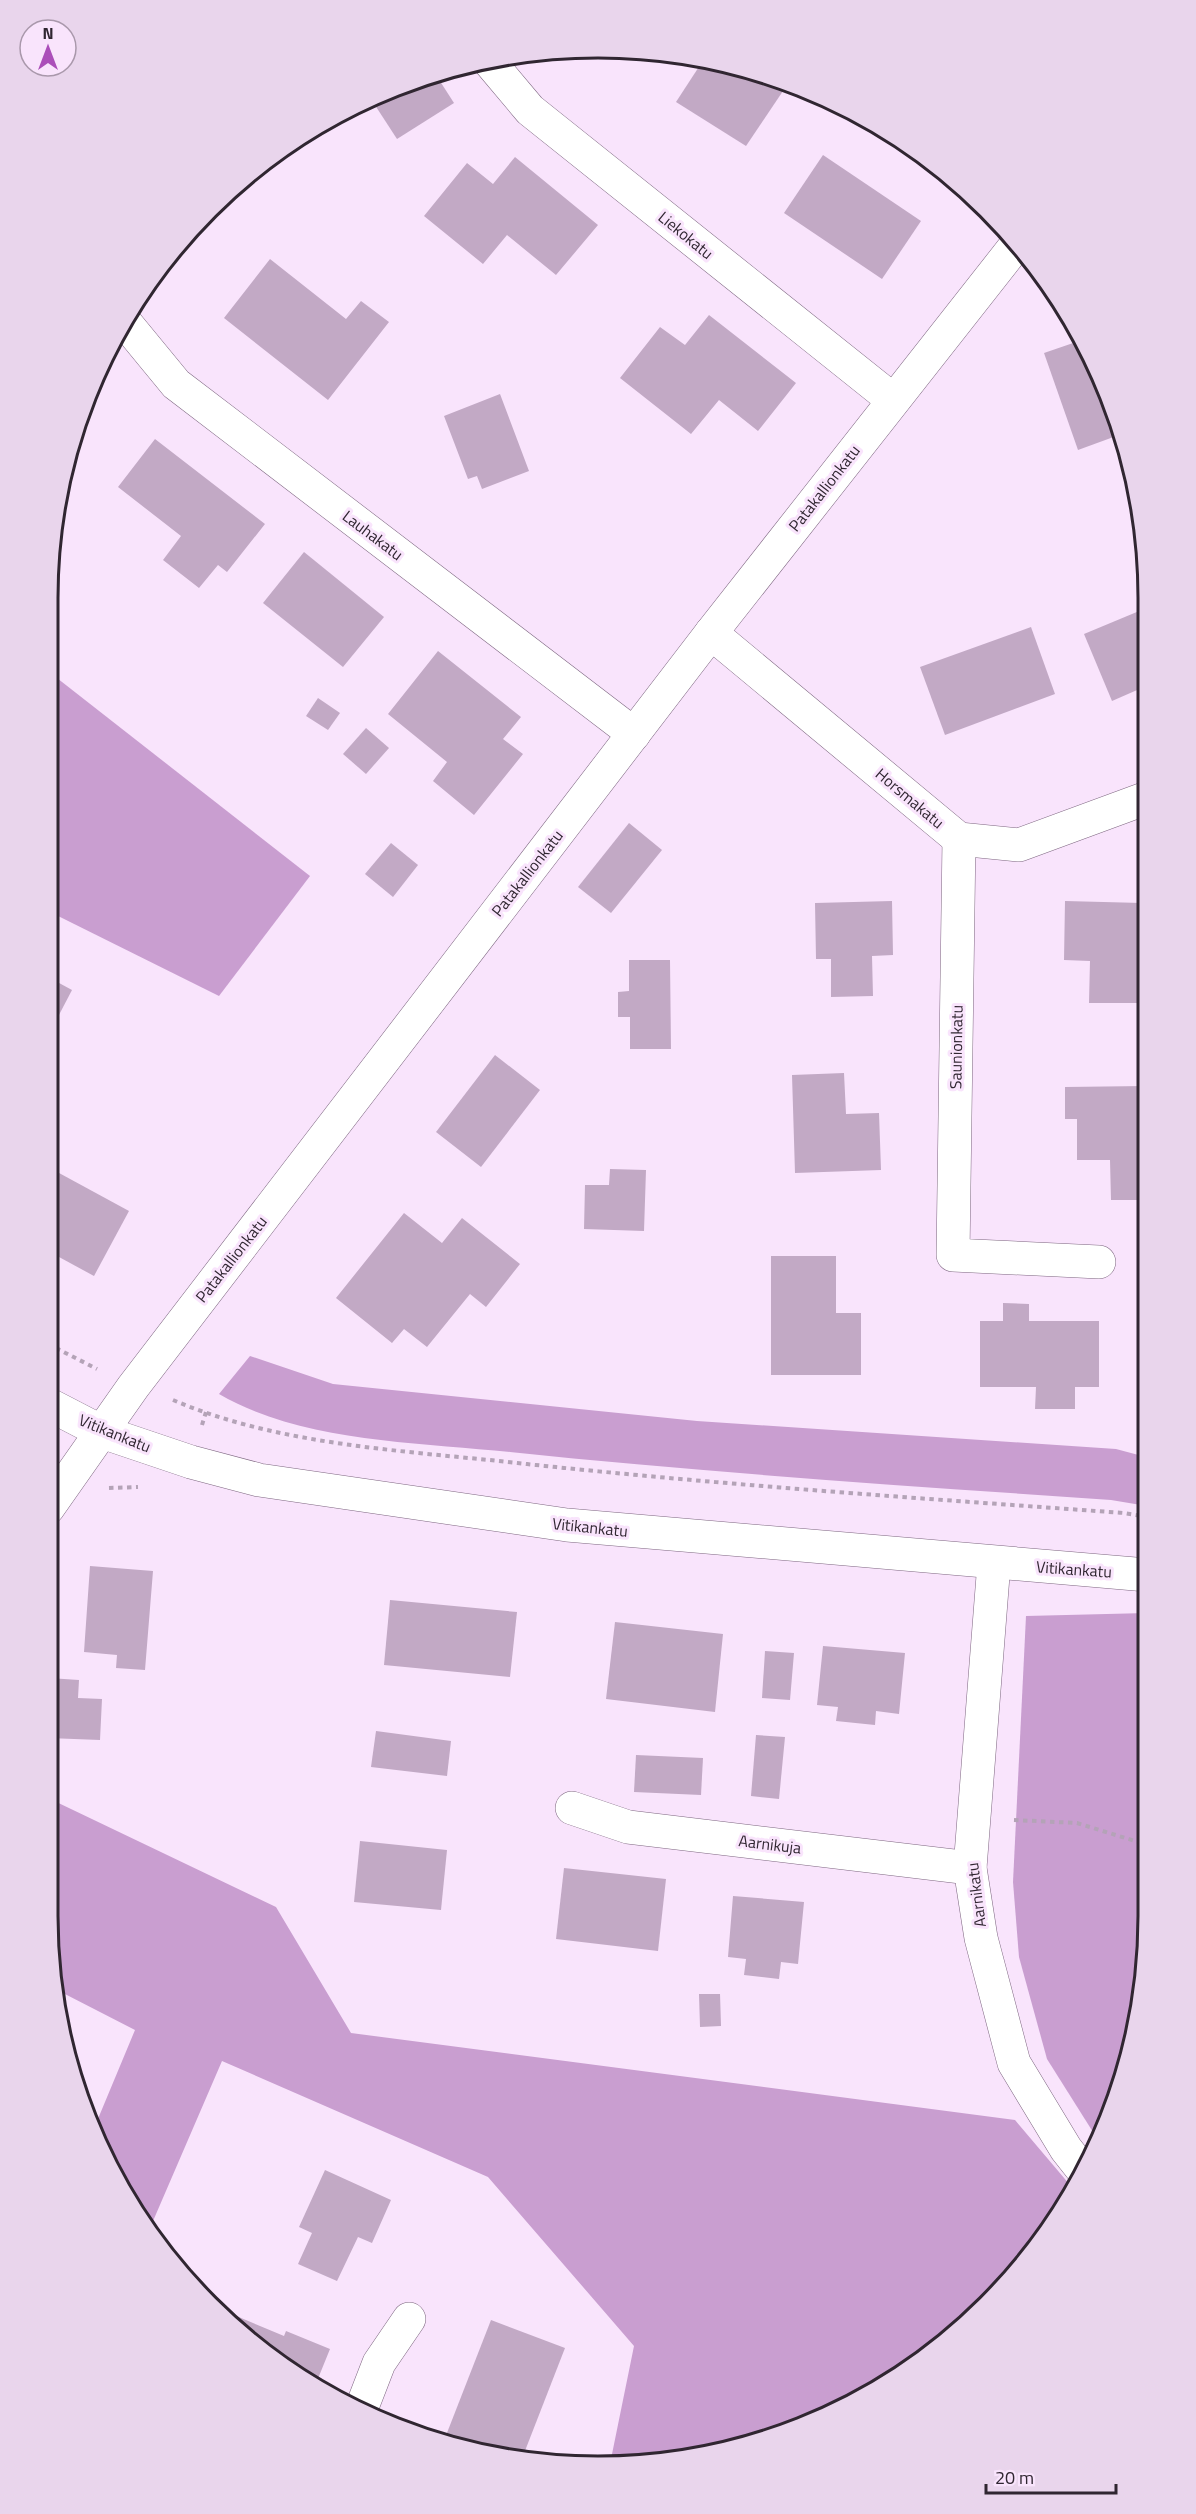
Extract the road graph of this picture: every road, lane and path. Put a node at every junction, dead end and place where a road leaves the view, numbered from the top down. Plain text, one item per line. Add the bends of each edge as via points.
1 (495, 69) edge
2 (1011, 251) edge
3 (131, 329) edge
4 (893, 400) junction
5 (711, 633) junction
6 (634, 734) junction
7 (1138, 801) edge
8 (959, 839) junction
9 (1099, 1262) dead end
10 (58, 1409) edge
11 (206, 1412) dead end
12 (102, 1432) junction
13 (58, 1494) edge
14 (1138, 1515) edge
15 (994, 1563) junction
16 (1138, 1574) edge
17 (572, 1808) dead end
18 (974, 1818) junction
19 (1138, 1842) edge
20 (970, 1868) junction
21 (1077, 2163) edge
22 (409, 2319) dead end
23 (364, 2402) edge

1 - 4 street, Liekokatu via 530,110
2 - 4 street, Patakallionkatu
3 - 6 street, Lauhakatu via 176,384
4 - 5 street, Patakallionkatu
5 - 6 street, Patakallionkatu
5 - 8 street, Horsmakatu
6 - 12 street, Patakallionkatu via 133,1386
7 - 8 street, Horsmakatu via 1019,845
8 - 9 street, Saunionkatu via 953,1255
10 - 12 street, Vitikankatu
11 - 14 path via 325,1442 660,1479
12 - 13 street, Patakallionkatu
12 - 15 street, Vitikankatu via 259,1480 555,1524
15 - 16 street, Vitikankatu
15 - 18 street, Aarnikatu
17 - 20 street, Aarnikuja via 628,1827
18 - 19 path via 1077,1824
18 - 20 street, Aarnikatu
20 - 21 street, Aarnikatu via 981,1938 1014,2063
22 - 23 street via 380,2363

